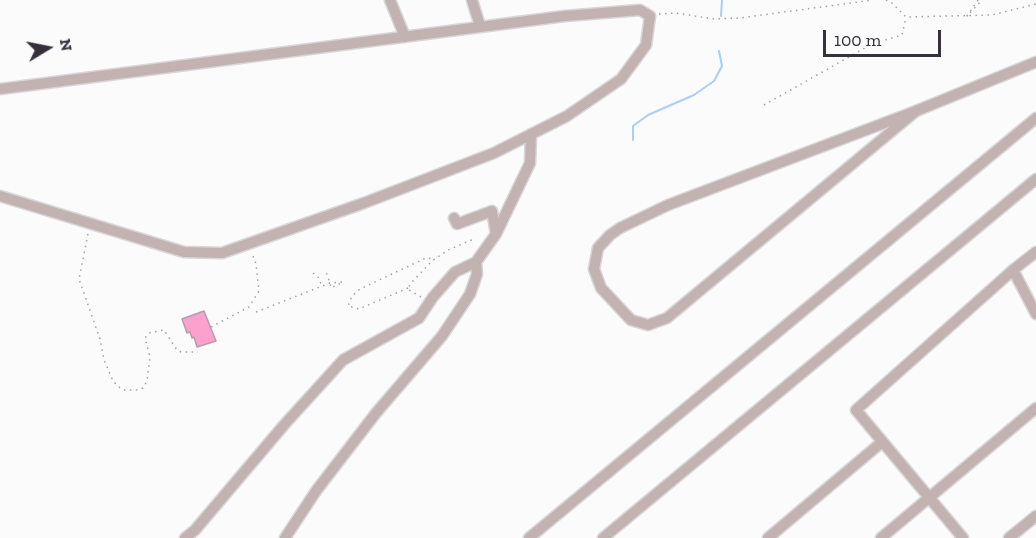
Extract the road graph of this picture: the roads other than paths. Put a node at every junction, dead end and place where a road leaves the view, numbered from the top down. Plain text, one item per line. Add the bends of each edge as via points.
1 (390, 0) edge
2 (472, 0) edge
3 (480, 26) junction
4 (405, 37) junction
5 (1036, 62) edge
6 (0, 89) edge
7 (916, 111) junction
8 (1036, 118) edge
9 (531, 134) junction
10 (1036, 179) edge
11 (0, 196) edge
12 (454, 218) dead end
13 (496, 234) junction
14 (1036, 252) edge
15 (476, 262) junction
16 (1013, 270) junction
17 (1036, 314) edge
18 (1036, 408) edge
19 (882, 442) junction
20 (929, 497) junction
21 (1036, 516) edge
22 (185, 538) edge
23 (285, 538) edge
24 (529, 538) edge
25 (603, 538) edge
26 (768, 538) edge
27 (881, 538) edge
28 (963, 538) edge
29 (1009, 538) edge

1 - 4 lane
2 - 3 lane
3 - 4 lane
3 - 9 lane via 640,10 650,16 646,45 621,80 567,116
4 - 6 lane
5 - 7 lane
7 - 7 lane via 668,205 620,228 598,248 594,269 601,288 631,320 648,325 667,318
8 - 24 lane
9 - 11 lane via 364,203 222,253 184,252
9 - 13 lane via 530,163
10 - 25 lane
12 - 13 lane via 458,224 492,211
13 - 15 lane
14 - 16 lane
15 - 22 lane via 455,272 419,318 344,360
15 - 23 lane via 477,274 470,294 442,336 376,413
16 - 17 lane
16 - 19 lane via 856,410
18 - 20 lane
19 - 20 lane
19 - 26 lane
20 - 27 lane
20 - 28 lane
21 - 29 lane

